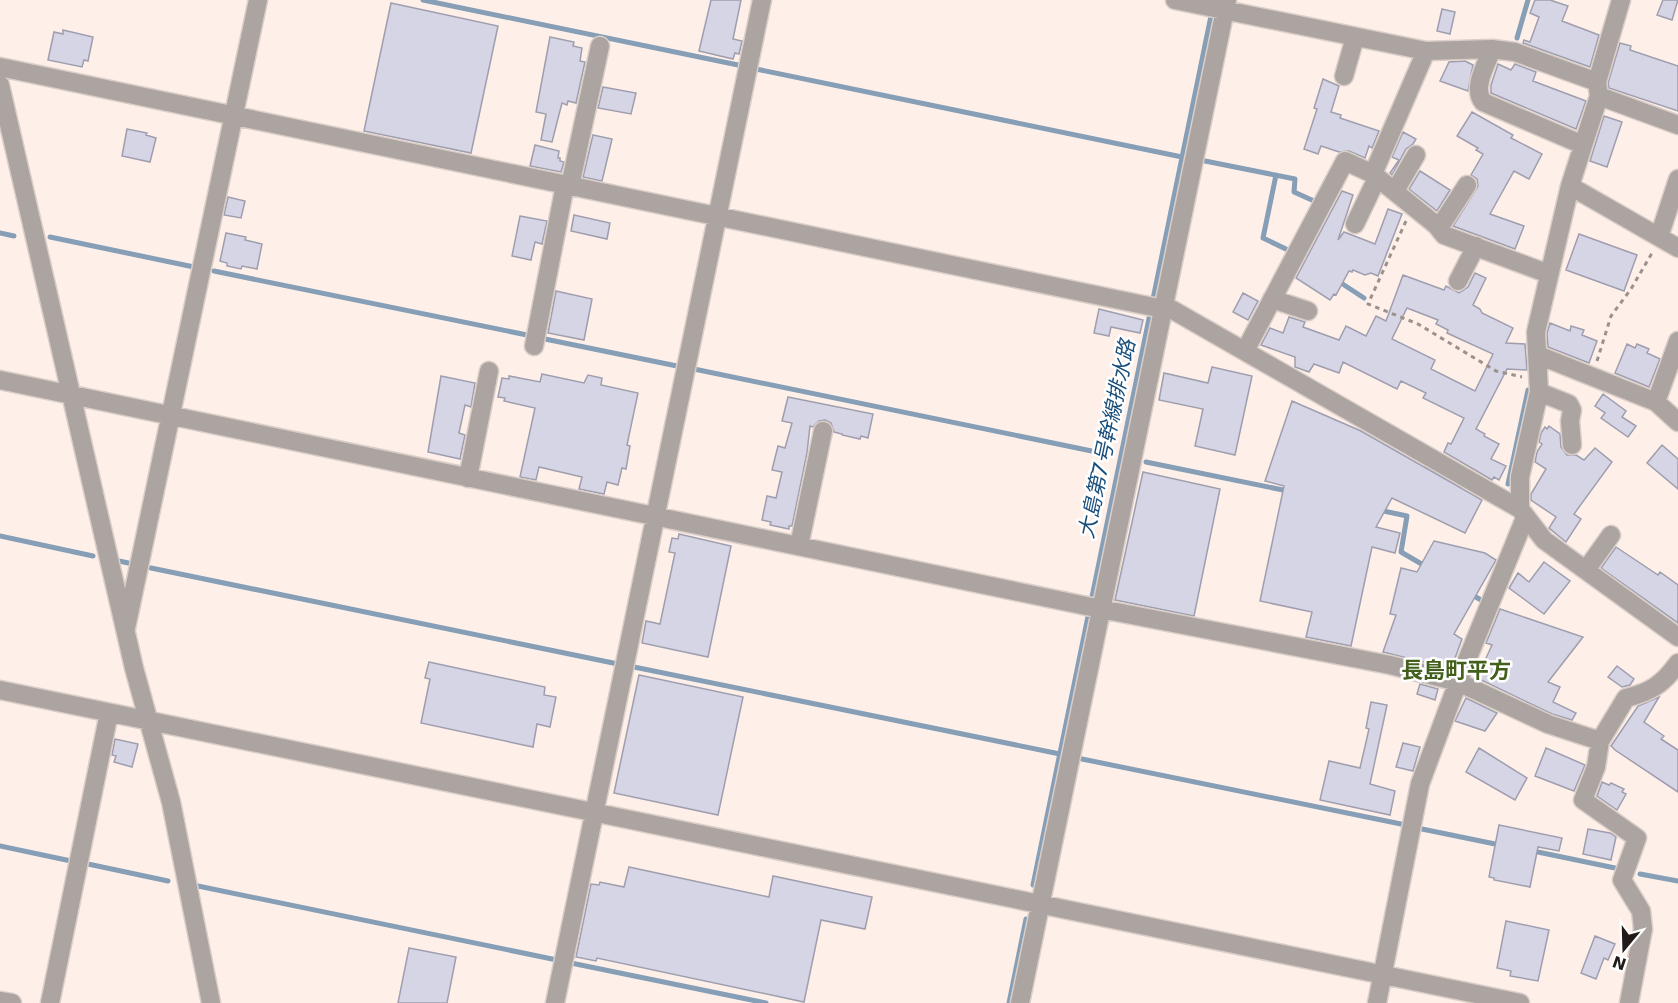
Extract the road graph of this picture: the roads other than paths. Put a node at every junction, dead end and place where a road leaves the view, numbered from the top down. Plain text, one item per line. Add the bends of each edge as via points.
1 (258, 0) edge
2 (762, 0) edge
3 (1175, 0) edge
4 (1621, 0) edge
5 (1219, 6) edge
6 (1355, 37) junction
7 (600, 46) dead end
8 (1492, 49) junction
9 (1426, 51) junction
10 (0, 67) edge
11 (1344, 76) dead end
12 (0, 85) edge
13 (1598, 89) junction
14 (234, 116) junction
15 (1678, 125) edge
16 (1583, 145) junction
17 (1416, 155) dead end
18 (1375, 176) junction
19 (1678, 179) edge
20 (568, 185) junction
21 (1467, 185) dead end
22 (1570, 186) junction
23 (1395, 192) junction
24 (718, 217) junction
25 (1355, 224) dead end
26 (1439, 228) junction
27 (1659, 237) junction
28 (1476, 246) junction
29 (1678, 248) edge
30 (1549, 274) junction
31 (1458, 281) dead end
32 (1272, 298) junction
33 (1158, 307) junction
34 (1308, 311) dead end
35 (1678, 341) edge
36 (534, 346) dead end
37 (1245, 351) junction
38 (1538, 355) junction
39 (489, 371) dead end
40 (0, 380) edge
41 (1539, 386) junction
42 (70, 394) junction
43 (1656, 402) junction
44 (171, 415) junction
45 (1678, 422) edge
46 (823, 430) dead end
47 (1572, 446) dead end
48 (468, 478) junction
49 (1523, 514) junction
50 (656, 517) junction
51 (1611, 535) dead end
52 (799, 546) junction
53 (1586, 570) junction
54 (1094, 608) junction
55 (125, 633) junction
56 (1678, 637) edge
57 (1678, 663) edge
58 (1458, 682) junction
59 (0, 690) edge
60 (110, 713) junction
61 (149, 721) junction
62 (1600, 741) junction
63 (594, 812) junction
64 (1041, 904) junction
65 (1382, 975) junction
66 (0, 1000) edge
67 (12, 1003) edge
68 (50, 1003) edge
69 (211, 1003) edge
70 (555, 1003) edge
71 (1020, 1003) edge
72 (1377, 1003) edge
73 (1520, 1003) edge
74 (1629, 1003) edge

1 - 14 street
2 - 24 street
3 - 5 street
4 - 13 street
5 - 6 street
5 - 33 street
6 - 9 street
6 - 11 street
7 - 20 street
8 - 9 street
8 - 13 street via 1515,52
8 - 16 street via 1478,86 1483,102
9 - 18 street
10 - 14 street
12 - 42 street
13 - 15 street
13 - 16 street
14 - 20 street
14 - 44 street
16 - 22 street
17 - 23 street
18 - 23 street
18 - 25 street
18 - 32 street via 1345,161
19 - 27 street
20 - 24 street
20 - 36 street
21 - 26 street
22 - 27 street
22 - 30 street
23 - 26 street
24 - 33 street
24 - 50 street
26 - 28 street via 1444,234
27 - 29 street
28 - 30 street
28 - 31 street
30 - 38 street via 1536,332
32 - 34 street
32 - 37 street
33 - 37 street
33 - 54 street
35 - 43 street
37 - 49 street
38 - 41 street
38 - 43 street
39 - 48 street
40 - 42 street
41 - 47 street via 1569,404
41 - 49 street via 1520,477
42 - 44 street
42 - 55 street
43 - 45 street
44 - 48 street
44 - 55 street
46 - 52 street
48 - 50 street
49 - 53 street via 1544,540
49 - 58 street
50 - 52 street
50 - 63 street
51 - 53 street
52 - 54 street
53 - 56 street
54 - 58 street via 1390,665
54 - 64 street
55 - 61 street
57 - 62 street via 1664,682 1641,695 1626,698
58 - 62 street via 1548,724
58 - 65 street via 1420,784
59 - 60 street
60 - 61 street
60 - 68 street
61 - 63 street
61 - 69 street via 171,802
62 - 74 street via 1596,767 1583,800 1637,838 1622,879 1641,911 1643,929
63 - 64 street
63 - 70 street
64 - 65 street
64 - 71 street
65 - 72 street
65 - 73 street
66 - 67 street

